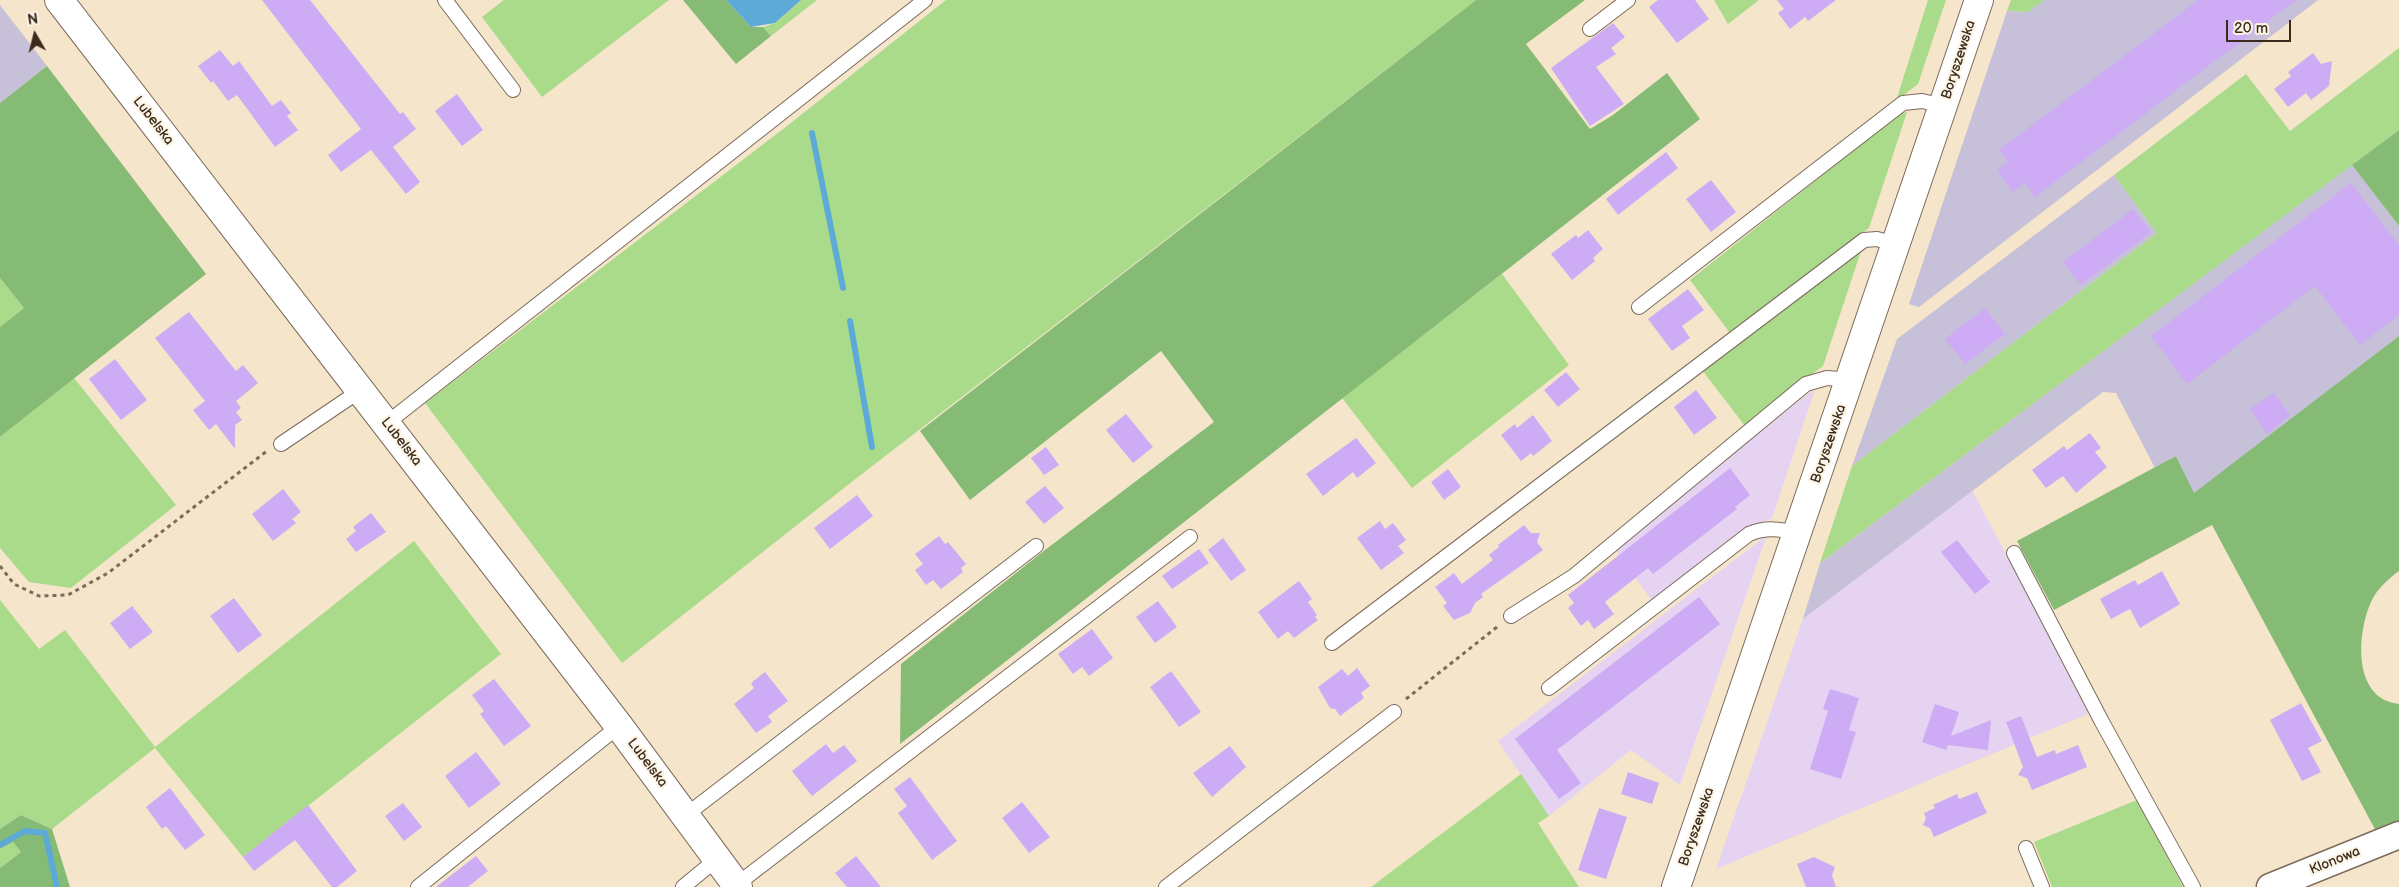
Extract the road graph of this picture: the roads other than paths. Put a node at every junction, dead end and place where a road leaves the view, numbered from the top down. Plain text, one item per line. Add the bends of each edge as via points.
1 (59, 0) edge
2 (445, 0) edge
3 (925, 0) edge
4 (1628, 0) edge
5 (1979, 0) edge
6 (1590, 29) dead end
7 (513, 90) dead end
8 (1944, 106) junction
9 (1895, 244) junction
10 (1639, 307) dead end
11 (1851, 380) junction
12 (361, 390) junction
13 (387, 423) junction
14 (281, 444) road end
15 (1797, 533) junction
16 (1190, 537) dead end
17 (1036, 546) dead end
18 (2014, 553) dead end
19 (1510, 616) road end
20 (1332, 644) dead end
21 (1549, 688) dead end
22 (1394, 712) road end
23 (619, 726) junction
24 (686, 815) junction
25 (2399, 835) edge
26 (2026, 848) dead end
27 (718, 859) junction
28 (737, 886) edge
29 (418, 887) edge
30 (683, 887) edge
31 (1166, 887) edge
32 (1676, 887) edge
33 (2042, 887) edge
34 (2193, 887) edge
35 (2270, 887) edge

1 - 12 street, Lubelska
2 - 7 lane
3 - 13 lane
4 - 6 lane
5 - 8 street, Boryszewska
8 - 9 street, Boryszewska
8 - 10 lane via 1922,100 1904,103
9 - 11 street, Boryszewska
9 - 20 lane via 1877,239 1864,240
11 - 15 street, Boryszewska
11 - 19 lane via 1827,378 1806,384 1574,576
12 - 13 street, Lubelska
12 - 14 lane
13 - 23 street, Lubelska
15 - 21 lane via 1761,529 1749,534
15 - 32 street, Boryszewska
16 - 28 lane
17 - 24 lane
18 - 34 lane
22 - 31 lane
23 - 24 street, Lubelska
23 - 29 lane
24 - 27 street, Lubelska
25 - 35 street, Klonowa
26 - 33 lane
27 - 28 street, Lubelska
27 - 30 lane

